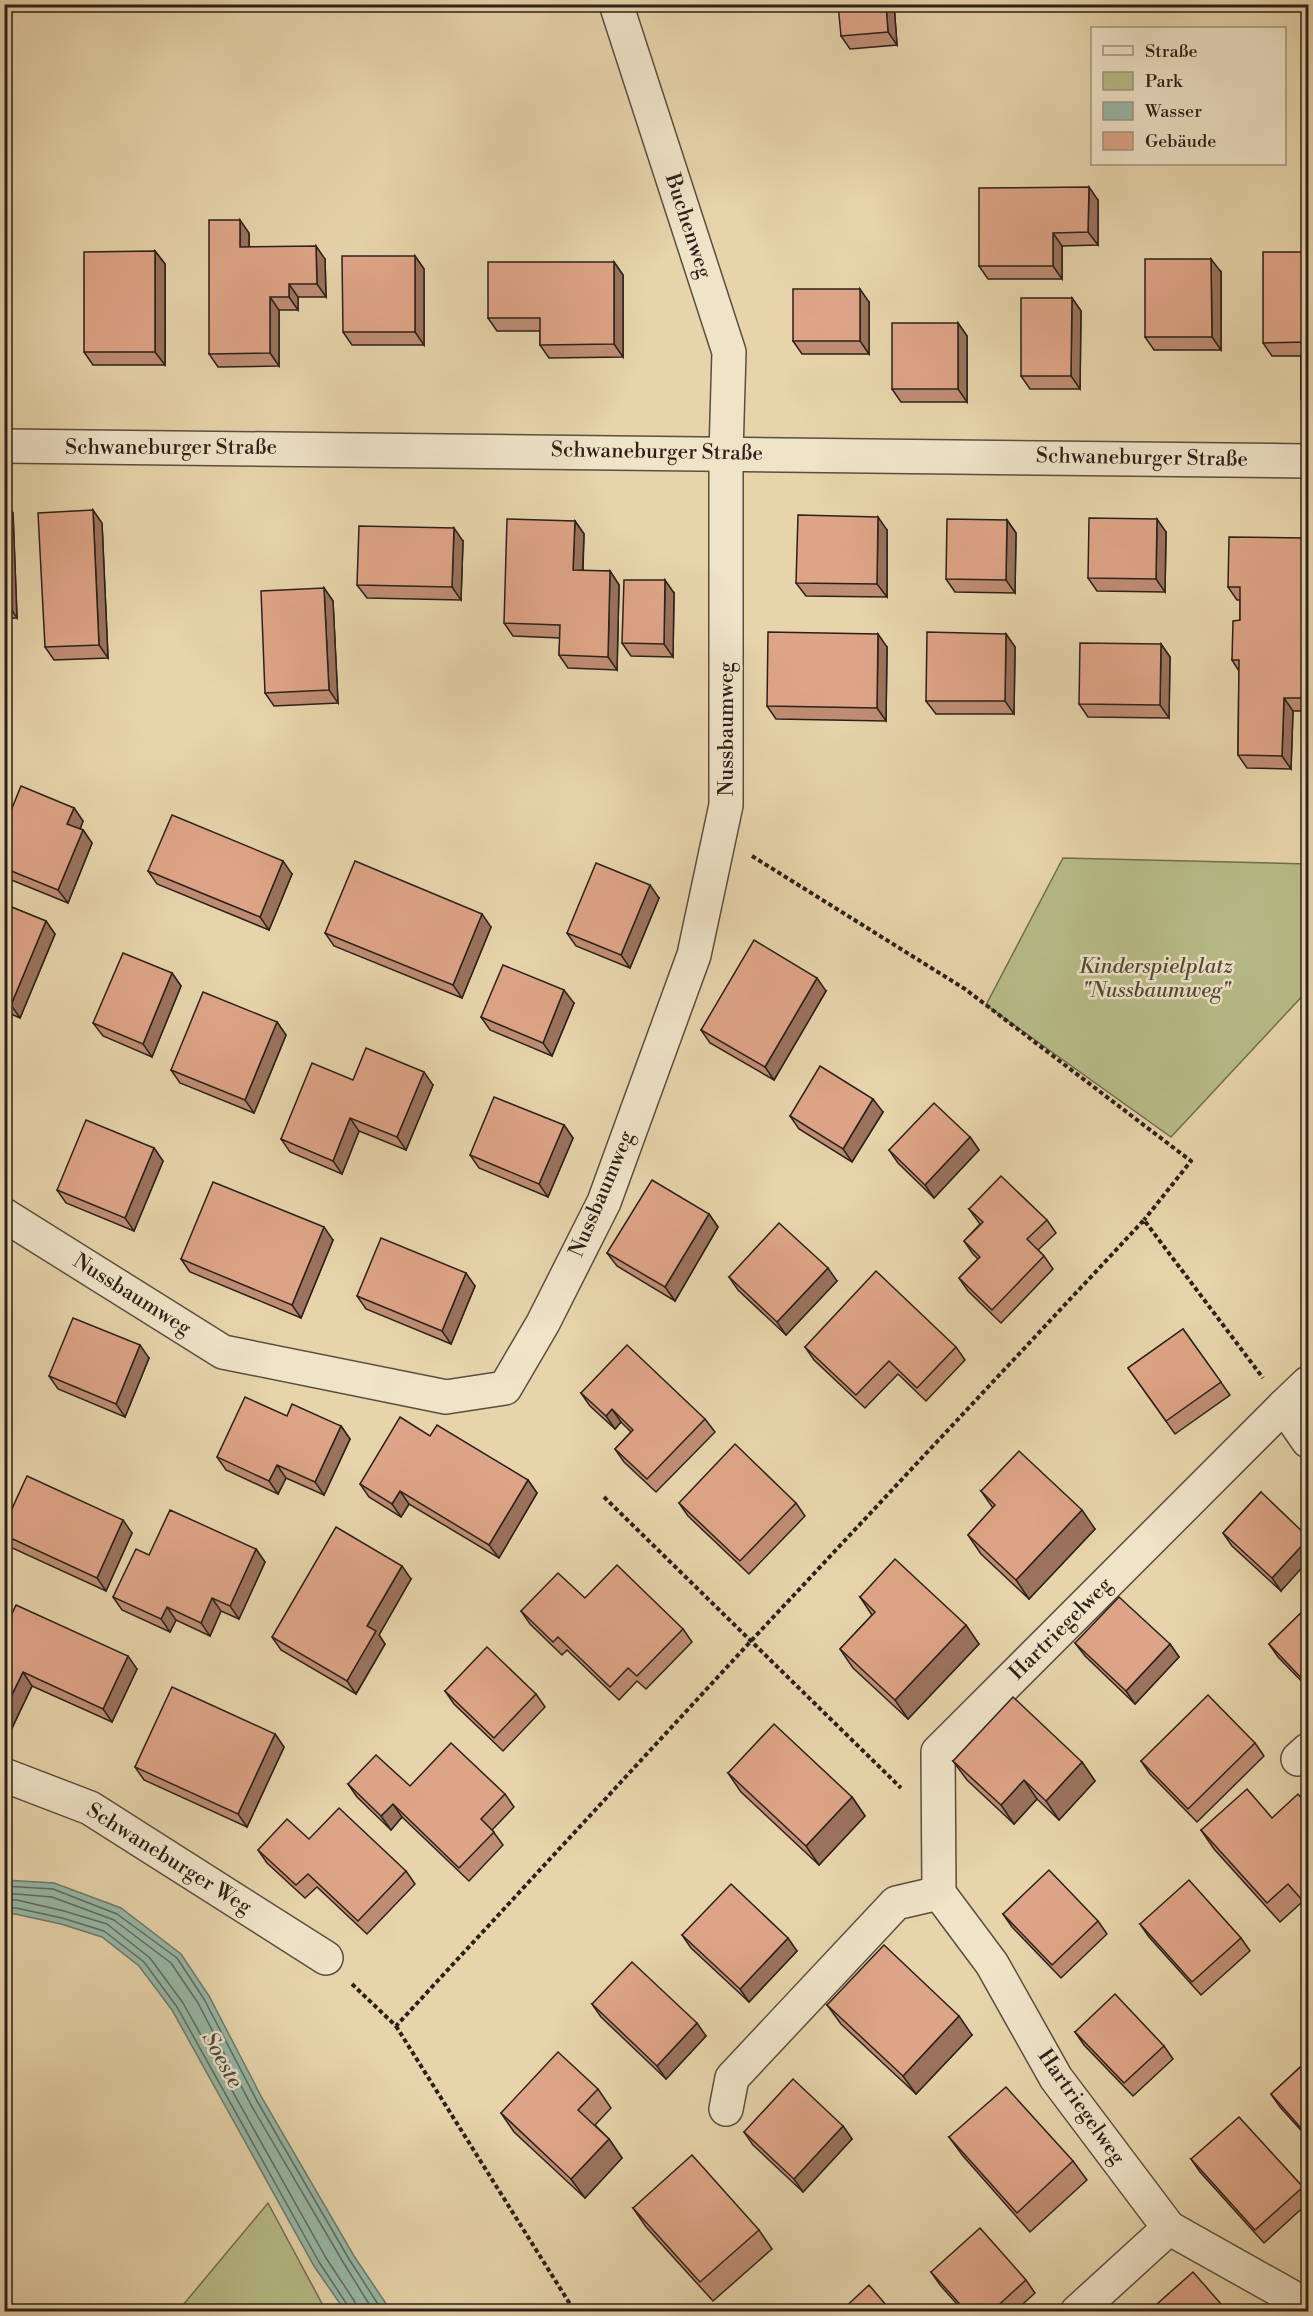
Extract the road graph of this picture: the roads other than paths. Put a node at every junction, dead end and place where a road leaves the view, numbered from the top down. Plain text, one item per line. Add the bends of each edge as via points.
1 (616, 4) edge
2 (4, 447) edge
3 (726, 453) junction
4 (1308, 460) edge
5 (4, 1215) edge
6 (1308, 1383) edge
7 (1284, 1406) junction
8 (1308, 1441) edge
9 (4, 1774) edge
10 (939, 1893) junction
11 (326, 1958) road end
12 (726, 2109) dead end
13 (1169, 2228) junction
14 (1308, 2306) edge
15 (1077, 2312) edge

1 - 3 street, Buchenweg via 729,352
2 - 3 street, Schwaneburger Straße
3 - 4 street, Schwaneburger Straße
3 - 5 street, Nussbaumweg via 726,805 694,955 604,1202 543,1323 505,1388 446,1396 223,1352
6 - 7 street, Hartriegelweg
7 - 8 street
7 - 10 street, Hartriegelweg via 938,1752
9 - 11 street, Schwaneburger Weg via 90,1808
10 - 12 street via 896,1903 732,2078
10 - 13 street, Hartriegelweg via 992,1964 1056,2078
13 - 14 street, Hartriegelweg
13 - 15 street

